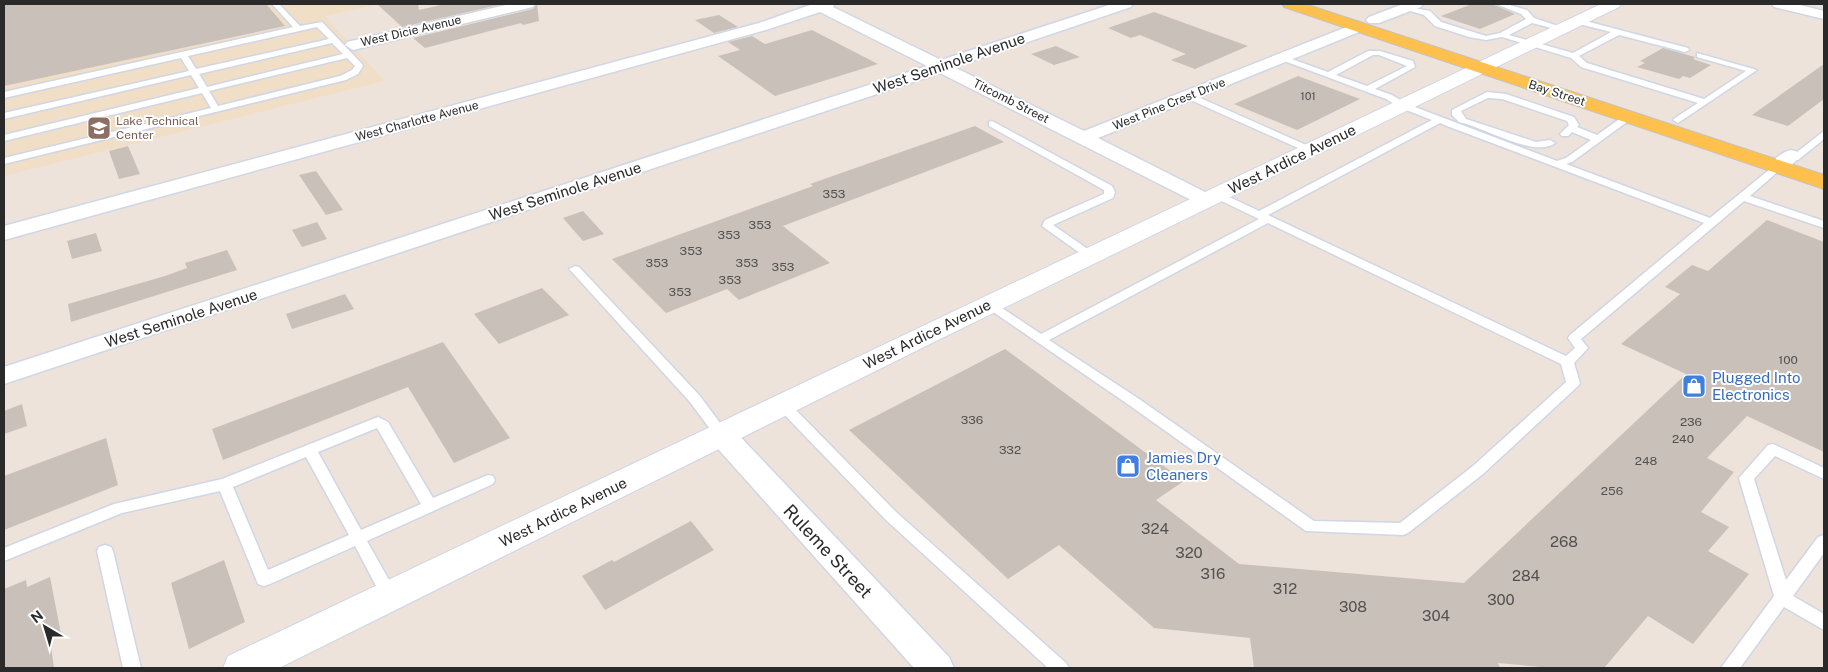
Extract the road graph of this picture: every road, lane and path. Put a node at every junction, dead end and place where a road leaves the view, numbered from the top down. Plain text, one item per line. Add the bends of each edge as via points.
1 (275, 4) edge
2 (528, 4) edge
3 (1126, 4) edge
4 (1290, 4) edge
5 (1322, 4) edge
6 (1500, 4) edge
7 (1614, 4) edge
8 (1779, 4) edge
9 (822, 5) edge
10 (1410, 6) edge
11 (1824, 15) edge
12 (1531, 20) junction
13 (1578, 21) junction
14 (1366, 24) junction
15 (298, 29) junction
16 (1563, 29) junction
17 (1618, 32) junction
18 (1502, 34) junction
19 (334, 40) junction
20 (1533, 43) junction
21 (1662, 44) junction
22 (351, 50) junction
23 (1685, 50) dead end
24 (183, 55) junction
25 (1700, 55) dead end
26 (1574, 56) junction
27 (1283, 59) junction
28 (1726, 62) junction
29 (1488, 64) junction
30 (941, 66) junction
31 (194, 72) junction
32 (1330, 75) junction
33 (205, 89) junction
34 (1368, 89) junction
35 (4, 95) edge
36 (1189, 96) junction
37 (1705, 102) junction
38 (1404, 106) junction
39 (216, 109) junction
40 (4, 116) edge
41 (1628, 117) junction
42 (1462, 120) junction
43 (1678, 120) junction
44 (1445, 122) junction
45 (992, 124) dead end
46 (1824, 134) edge
47 (4, 138) edge
48 (1083, 138) junction
49 (1598, 138) junction
50 (1550, 143) dead end
51 (1310, 150) junction
52 (1788, 160) junction
53 (4, 161) edge
54 (1558, 164) junction
55 (1824, 167) edge
56 (1824, 182) edge
57 (1743, 197) junction
58 (1211, 198) junction
59 (1264, 217) junction
60 (1713, 223) junction
61 (1824, 225) edge
62 (4, 233) edge
63 (1091, 256) junction
64 (575, 269) dead end
65 (989, 304) junction
66 (1041, 339) junction
67 (1568, 362) junction
68 (4, 376) edge
69 (782, 404) junction
70 (721, 434) junction
71 (309, 449) junction
72 (1824, 474) edge
73 (488, 480) dead end
74 (225, 484) junction
75 (430, 506) junction
76 (358, 538) junction
77 (1824, 540) edge
78 (106, 551) dead end
79 (4, 555) edge
80 (390, 596) junction
81 (1782, 598) junction
82 (1824, 623) edge
83 (132, 668) edge
84 (242, 668) edge
85 (936, 668) edge
86 (1060, 668) edge
87 (1730, 668) edge

1 - 15 lane
2 - 22 street, West Dicie Avenue
3 - 30 street, West Seminole Avenue
4 - 14 main road, Bay Street
5 - 14 main road, Bay Street
6 - 12 lane via 1524,12
7 - 13 street, West Ardice Avenue
8 - 11 street
9 - 30 street, Titcomb Street
9 - 62 street, West Charlotte Avenue via 764,26
10 - 14 street, West Pine Crest Drive
10 - 18 lane via 1438,24 1472,35 1486,38
12 - 16 lane
12 - 18 lane
13 - 16 street, West Ardice Avenue
13 - 17 lane
14 - 27 street, West Pine Crest Drive
14 - 29 main road, Bay Street
15 - 19 lane via 319,24
15 - 24 lane
16 - 20 street, West Ardice Avenue
17 - 21 lane
17 - 26 lane
18 - 20 lane
19 - 22 lane
19 - 31 lane
20 - 26 lane
20 - 29 street, West Ardice Avenue
21 - 23 lane
21 - 28 lane via 1697,46 1715,53
22 - 33 lane
22 - 39 lane via 360,66 343,78
24 - 31 lane
24 - 35 lane
25 - 28 lane
26 - 37 lane via 1584,65
27 - 32 lane
27 - 36 street, West Pine Crest Drive
28 - 37 lane via 1753,70
29 - 38 street, West Ardice Avenue
29 - 41 main road, Bay Street
29 - 43 main road, Bay Street
30 - 48 street, Titcomb Street
30 - 68 street, West Seminole Avenue
31 - 33 lane
31 - 40 lane
32 - 34 lane
32 - 34 lane via 1371,53 1410,63 1411,67
33 - 39 lane
33 - 47 lane
34 - 38 lane
36 - 48 street, West Pine Crest Drive
36 - 51 lane
37 - 43 lane
38 - 44 lane
38 - 51 street, West Ardice Avenue
39 - 53 lane
41 - 49 lane
41 - 52 main road, Bay Street
42 - 44 lane
42 - 49 lane via 1456,110 1487,95 1503,96 1571,119 1574,125 1568,131
42 - 50 lane via 1535,145
43 - 52 main road, Bay Street
44 - 54 lane
44 - 59 lane
45 - 63 lane via 1108,188 1109,196 1049,222 1047,226
46 - 52 lane
48 - 58 street, Titcomb Street
49 - 54 lane via 1569,160
51 - 58 street, West Ardice Avenue
52 - 55 main road, Bay Street
52 - 56 main road, Bay Street
52 - 57 lane
54 - 60 lane
57 - 60 lane
57 - 61 lane
58 - 59 lane
58 - 63 street, West Ardice Avenue
59 - 66 lane
59 - 67 lane
60 - 67 lane via 1574,338 1582,348
63 - 65 street, West Ardice Avenue
64 - 70 lane via 695,399
65 - 66 lane
65 - 69 street, West Ardice Avenue
66 - 67 lane via 1311,527 1403,528 1478,470 1572,382
69 - 70 street, West Ardice Avenue
69 - 86 lane via 892,516
70 - 80 street, West Ardice Avenue
70 - 85 street, Ruleme Street
71 - 74 lane
71 - 75 lane via 378,422 383,425
71 - 76 lane
72 - 81 lane via 1773,449 1746,478
73 - 75 lane
74 - 76 lane via 264,579
74 - 79 lane via 119,508
75 - 76 lane
76 - 80 lane
77 - 81 lane
78 - 83 lane
80 - 84 street, West Ardice Avenue
81 - 82 lane
81 - 87 lane

